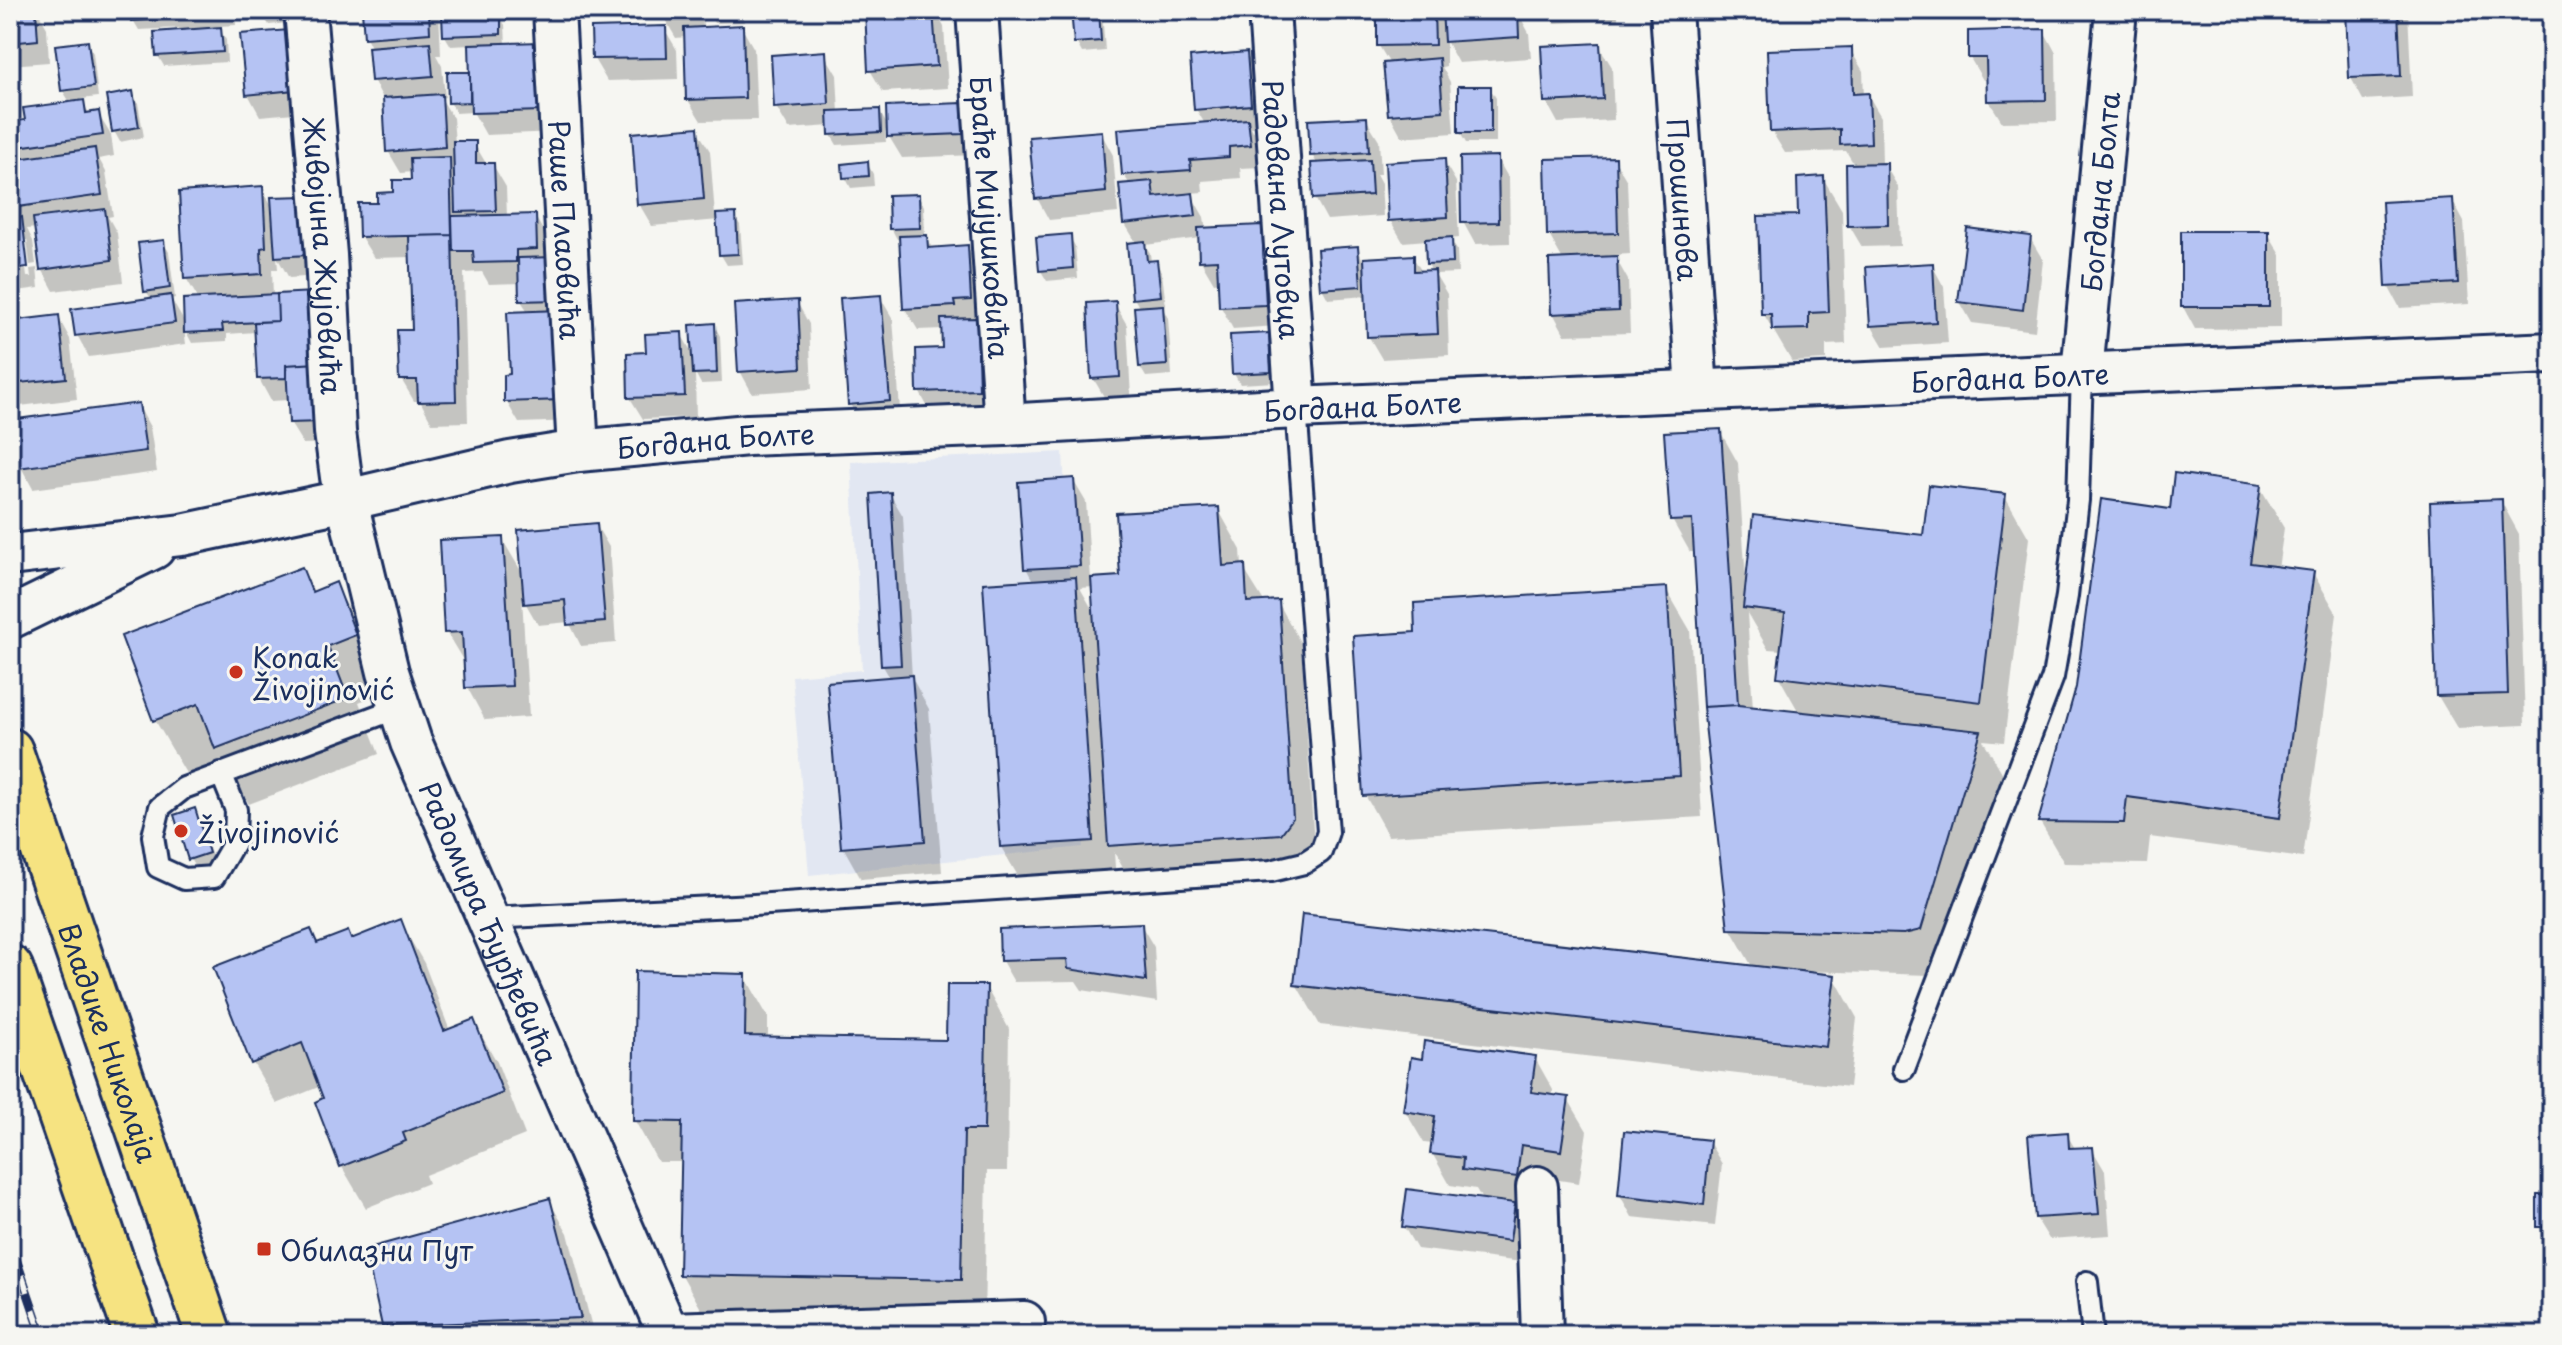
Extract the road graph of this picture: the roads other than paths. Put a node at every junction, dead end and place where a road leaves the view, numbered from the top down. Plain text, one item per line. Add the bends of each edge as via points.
1 (305, 10) edge
2 (554, 10) edge
3 (977, 10) edge
4 (1269, 10) edge
5 (1671, 10) edge
6 (2116, 10) edge
7 (2552, 353) edge
8 (2082, 373) junction
9 (1697, 390) junction
10 (1296, 408) junction
11 (1005, 425) junction
12 (578, 451) junction
13 (347, 500) junction
14 (182, 535) junction
15 (10, 555) edge
16 (10, 618) edge
17 (398, 708) junction
18 (10, 751) edge
19 (221, 773) junction
20 (487, 918) junction
21 (10, 968) edge
22 (1904, 1069) dead end
23 (1537, 1187) dead end
24 (2087, 1282) dead end
25 (1024, 1322) dead end
26 (668, 1334) edge
27 (137, 1335) edge
28 (209, 1335) edge
29 (1542, 1335) edge
30 (2093, 1335) edge

1 - 13 street, Живојина Жујовића via 335,432
2 - 12 street, Раше Плаовића
3 - 11 street, Браће Мијушковића
4 - 10 street, Радована Лутовца
5 - 9 street, Прошинова
6 - 8 street, Богдана Болта
7 - 8 street, Богдана Болте
8 - 9 street, Богдана Болте
8 - 22 lane via 2078,500 2053,677
9 - 10 street, Богдана Болте
10 - 11 street, Богдана Болте
10 - 20 lane via 1328,832 1321,852 1304,863 1271,871
11 - 12 street, Богдана Болте via 748,435
12 - 13 street, Богдана Болте
13 - 14 street, Богдана Болте
13 - 17 street, Радомира Ђурђевића
14 - 15 street, Богдана Болте
14 - 16 street, Богдана Болте
17 - 19 lane
17 - 20 street, Радомира Ђурђевића
18 - 28 main road, Владике Николаја
19 - 19 lane via 184,788 160,807 153,836 158,867 184,879 214,877 235,841 236,810
20 - 26 street, Радомира Ђурђевића
21 - 27 main road
23 - 29 street
24 - 30 lane
25 - 26 street, Радомира Ђурђевића

